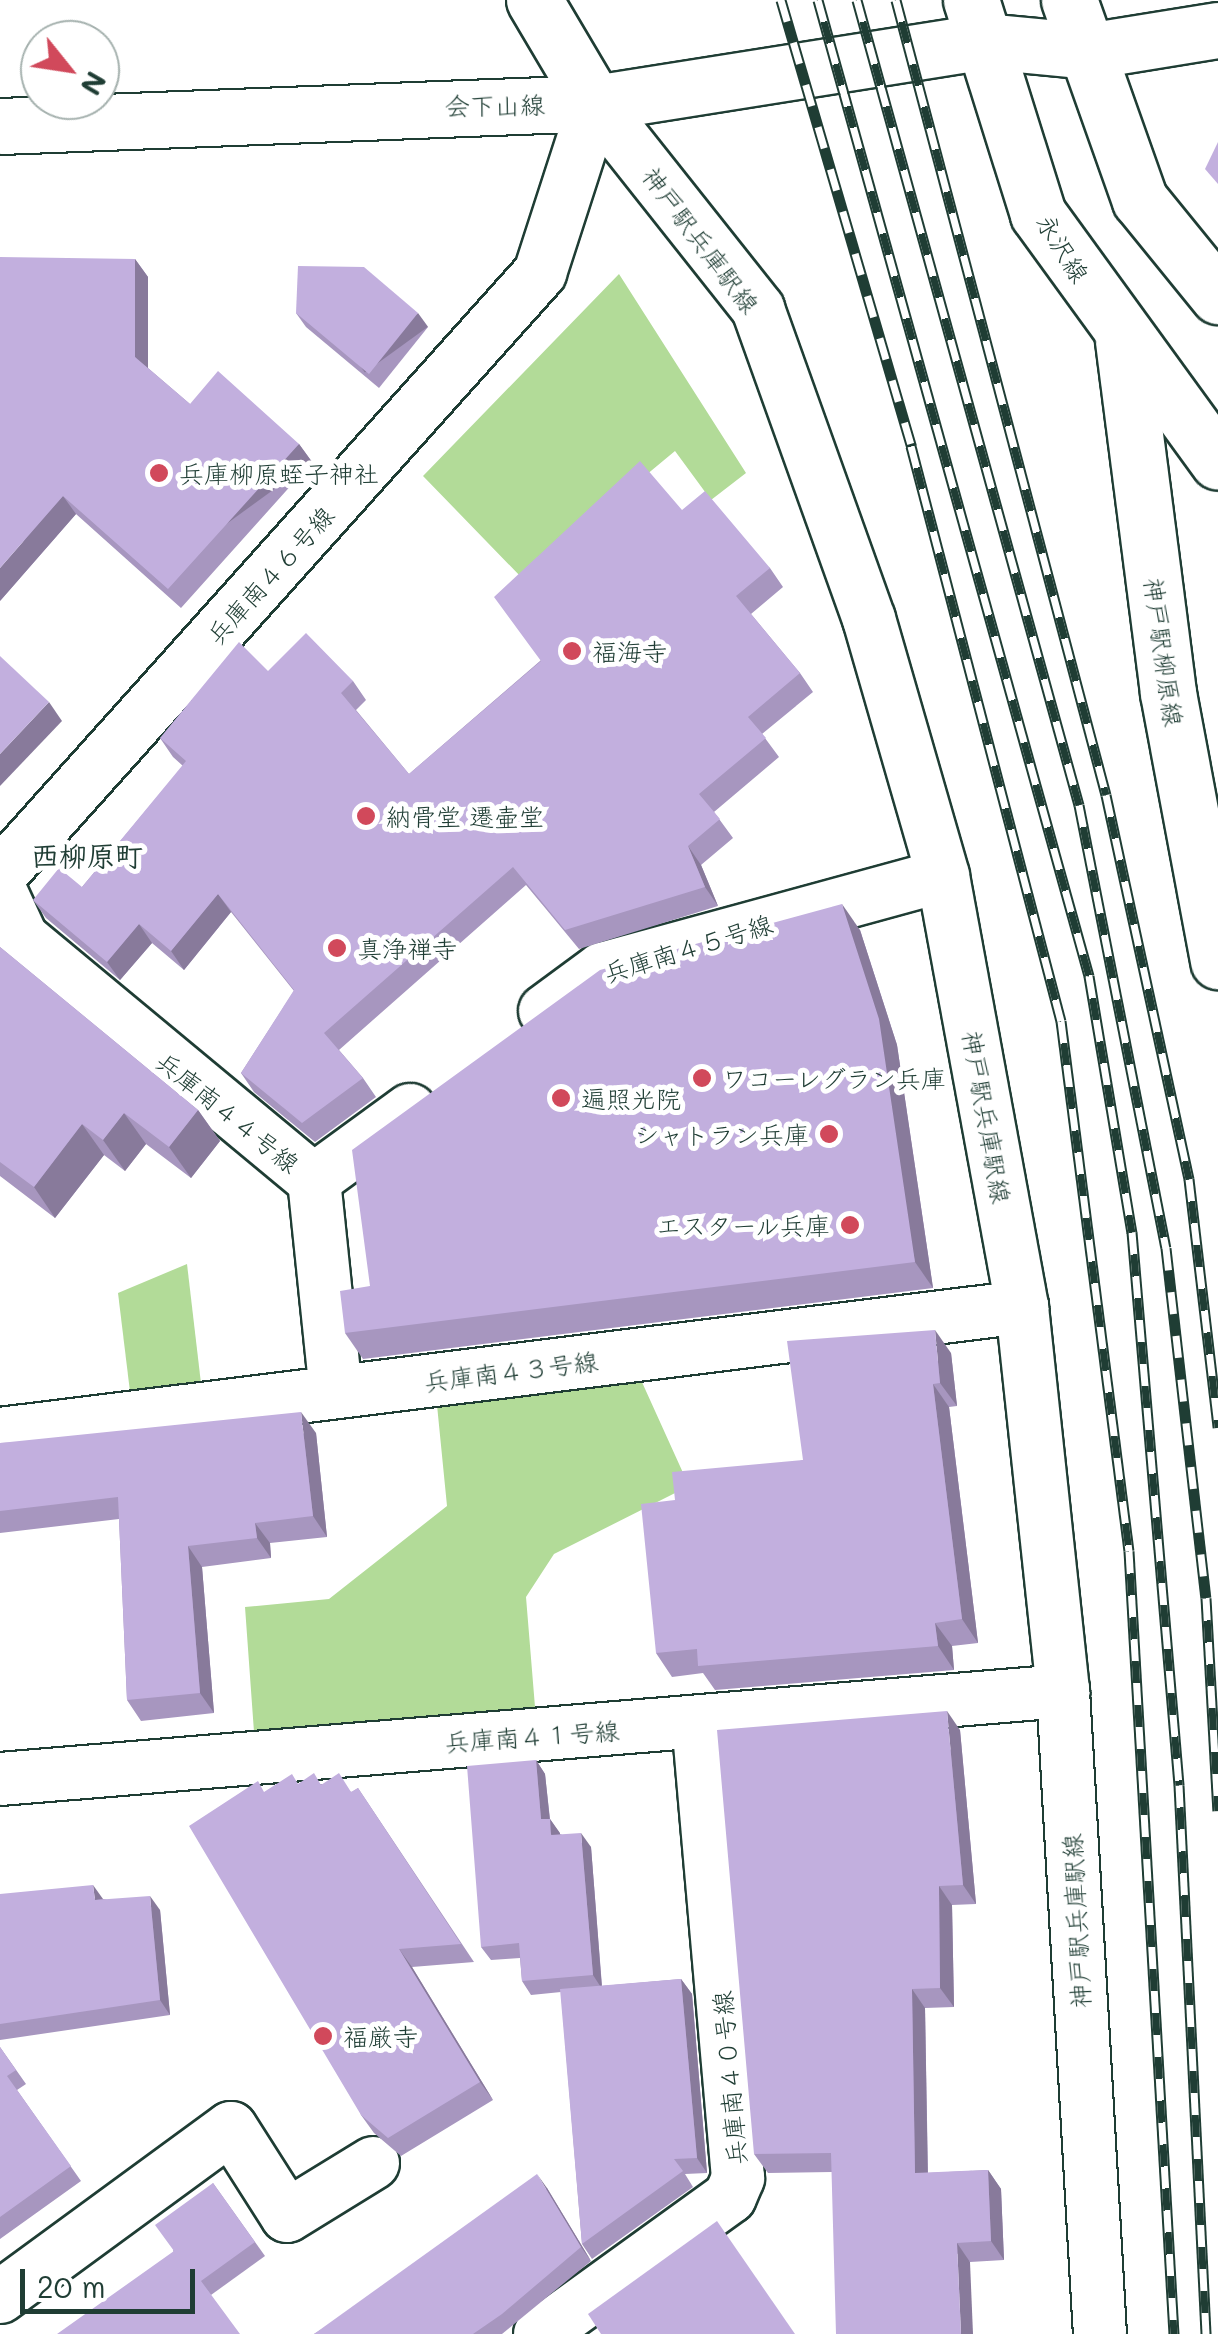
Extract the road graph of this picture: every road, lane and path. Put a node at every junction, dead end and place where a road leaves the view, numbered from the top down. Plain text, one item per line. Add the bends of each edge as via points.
1 (534, 0) edge
2 (1056, 0) edge
3 (1069, 0) edge
4 (978, 20) edge
5 (1218, 30) edge
6 (1088, 51) junction
7 (594, 103) junction
8 (0, 126) edge
9 (1218, 296) edge
10 (1123, 342) junction
11 (1218, 462) edge
12 (0, 875) edge
13 (943, 876) junction
14 (0, 890) edge
15 (1218, 961) edge
16 (506, 1040) edge
17 (458, 1074) edge
18 (314, 1180) junction
19 (1022, 1308) junction
20 (336, 1392) junction
21 (0, 1434) edge
22 (1063, 1690) junction
23 (698, 1724) junction
24 (0, 1779) edge
25 (373, 2162) edge
26 (0, 2297) edge
27 (540, 2334) edge
28 (1100, 2334) edge

1 - 7 street, 神戸駅兵庫駅線
2 - 4 street
3 - 6 street
4 - 6 street
4 - 7 street, 会下山線
4 - 10 street, 永沢線 via 1038,214
5 - 6 street
6 - 9 street via 1140,200
7 - 8 street, 会下山線
7 - 12 street, 兵庫南４６号線 via 540,273
7 - 13 street, 神戸駅兵庫駅線 via 758,309 869,619
10 - 11 street, 永沢線
10 - 15 street, 神戸駅柳原線 via 1168,693
13 - 16 street, 兵庫南４５号線 via 602,969
13 - 19 street, 神戸駅兵庫駅線
14 - 18 street, 兵庫南４４号線 via 22,938
17 - 18 street
18 - 20 street, 兵庫南４４号線
19 - 20 street, 兵庫南４３号線
19 - 22 street, 神戸駅兵庫駅線
20 - 21 street, 兵庫南４３号線
22 - 23 street, 兵庫南４１号線
22 - 28 street, 神戸駅兵庫駅線
23 - 24 street, 兵庫南４１号線
23 - 27 street, 兵庫南４０号線 via 738,2178 730,2197
25 - 26 street via 287,2216 231,2128

